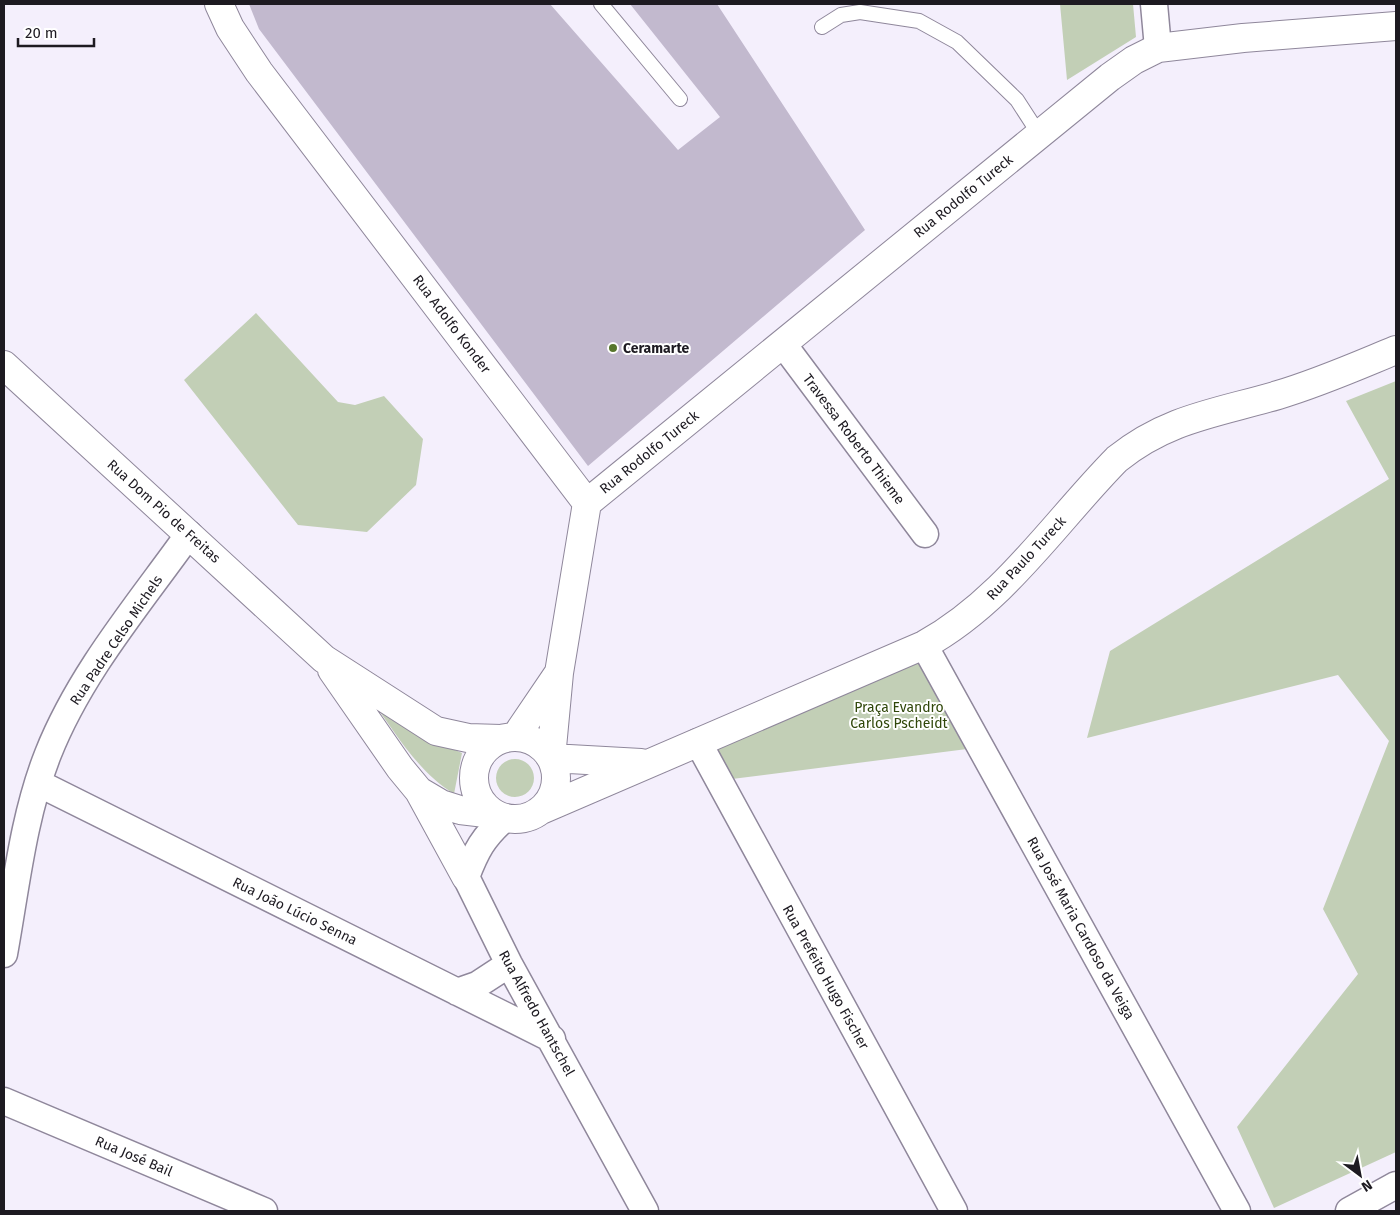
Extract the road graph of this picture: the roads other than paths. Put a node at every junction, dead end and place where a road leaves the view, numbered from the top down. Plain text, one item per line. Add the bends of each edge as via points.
1 (218, 4) edge
2 (601, 4) edge
3 (1154, 4) edge
4 (1396, 26) edge
5 (822, 27) dead end
6 (1158, 48) junction
7 (680, 99) dead end
8 (1039, 134) junction
9 (783, 344) junction
10 (1396, 350) edge
11 (4, 365) edge
12 (588, 502) junction
13 (190, 534) junction
14 (924, 534) dead end
15 (924, 645) junction
16 (324, 658) junction
17 (559, 673) junction
18 (508, 737) junction
19 (698, 742) junction
20 (551, 758) junction
21 (648, 763) junction
22 (38, 783) junction
23 (419, 791) junction
24 (539, 811) junction
25 (500, 816) junction
26 (466, 877) junction
27 (4, 954) edge
28 (509, 964) junction
29 (457, 992) junction
30 (552, 1039) junction
31 (4, 1101) edge
32 (1396, 1185) edge
33 (264, 1211) edge
34 (645, 1211) edge
35 (954, 1211) edge
36 (1237, 1211) edge
37 (1349, 1211) edge

1 - 12 main road, Rua Adolfo Konder via 259,72
2 - 7 lane
3 - 6 street
4 - 6 main road, Rua Rodolfo Tureck
5 - 8 lane via 841,16 860,12 919,20 957,42 1017,100
6 - 8 main road, Rua Rodolfo Tureck via 1110,77
8 - 9 main road, Rua Rodolfo Tureck
9 - 12 main road, Rua Rodolfo Tureck
9 - 14 street, Travessa Roberto Thieme
10 - 15 main road, Rua Paulo Tureck via 1279,394 1184,420 1136,444 1100,476 1008,580 953,629
11 - 13 main road, Rua Dom Pio de Freitas
12 - 17 main road
13 - 16 main road, Rua Dom Pio de Freitas
13 - 22 street, Rua Padre Celso Michels via 88,677 60,727
15 - 19 main road, Rua Paulo Tureck
15 - 36 street, Rua José Maria Cardoso da Veiga
16 - 18 main road, Rua Dom Pio de Freitas via 436,731 468,738
16 - 23 main road, Rua Dom Pio de Freitas
17 - 18 main road
17 - 20 main road
18 - 20 main road via 536,743
18 - 25 main road via 489,745 474,768 476,794 484,806
19 - 21 main road, Rua Paulo Tureck
19 - 35 street, Rua Prefeito Hugo Fischer
20 - 21 main road, Rua Paulo Tureck
20 - 24 main road via 556,781 554,792
21 - 24 main road, Rua Paulo Tureck
22 - 27 street, Rua Padre Celso Michels
22 - 29 street, Rua João Lúcio Senna
23 - 25 main road, Rua Dom Pio de Freitas via 441,804 460,810
23 - 26 main road
24 - 25 main road via 517,819
25 - 26 street via 478,848
26 - 28 street, Rua Alfredo Hantschel
28 - 29 street via 478,986
28 - 30 street, Rua Alfredo Hantschel
29 - 30 street, Rua João Lúcio Senna
30 - 34 street, Rua Alfredo Hantschel
31 - 33 street, Rua José Bail
32 - 37 street

